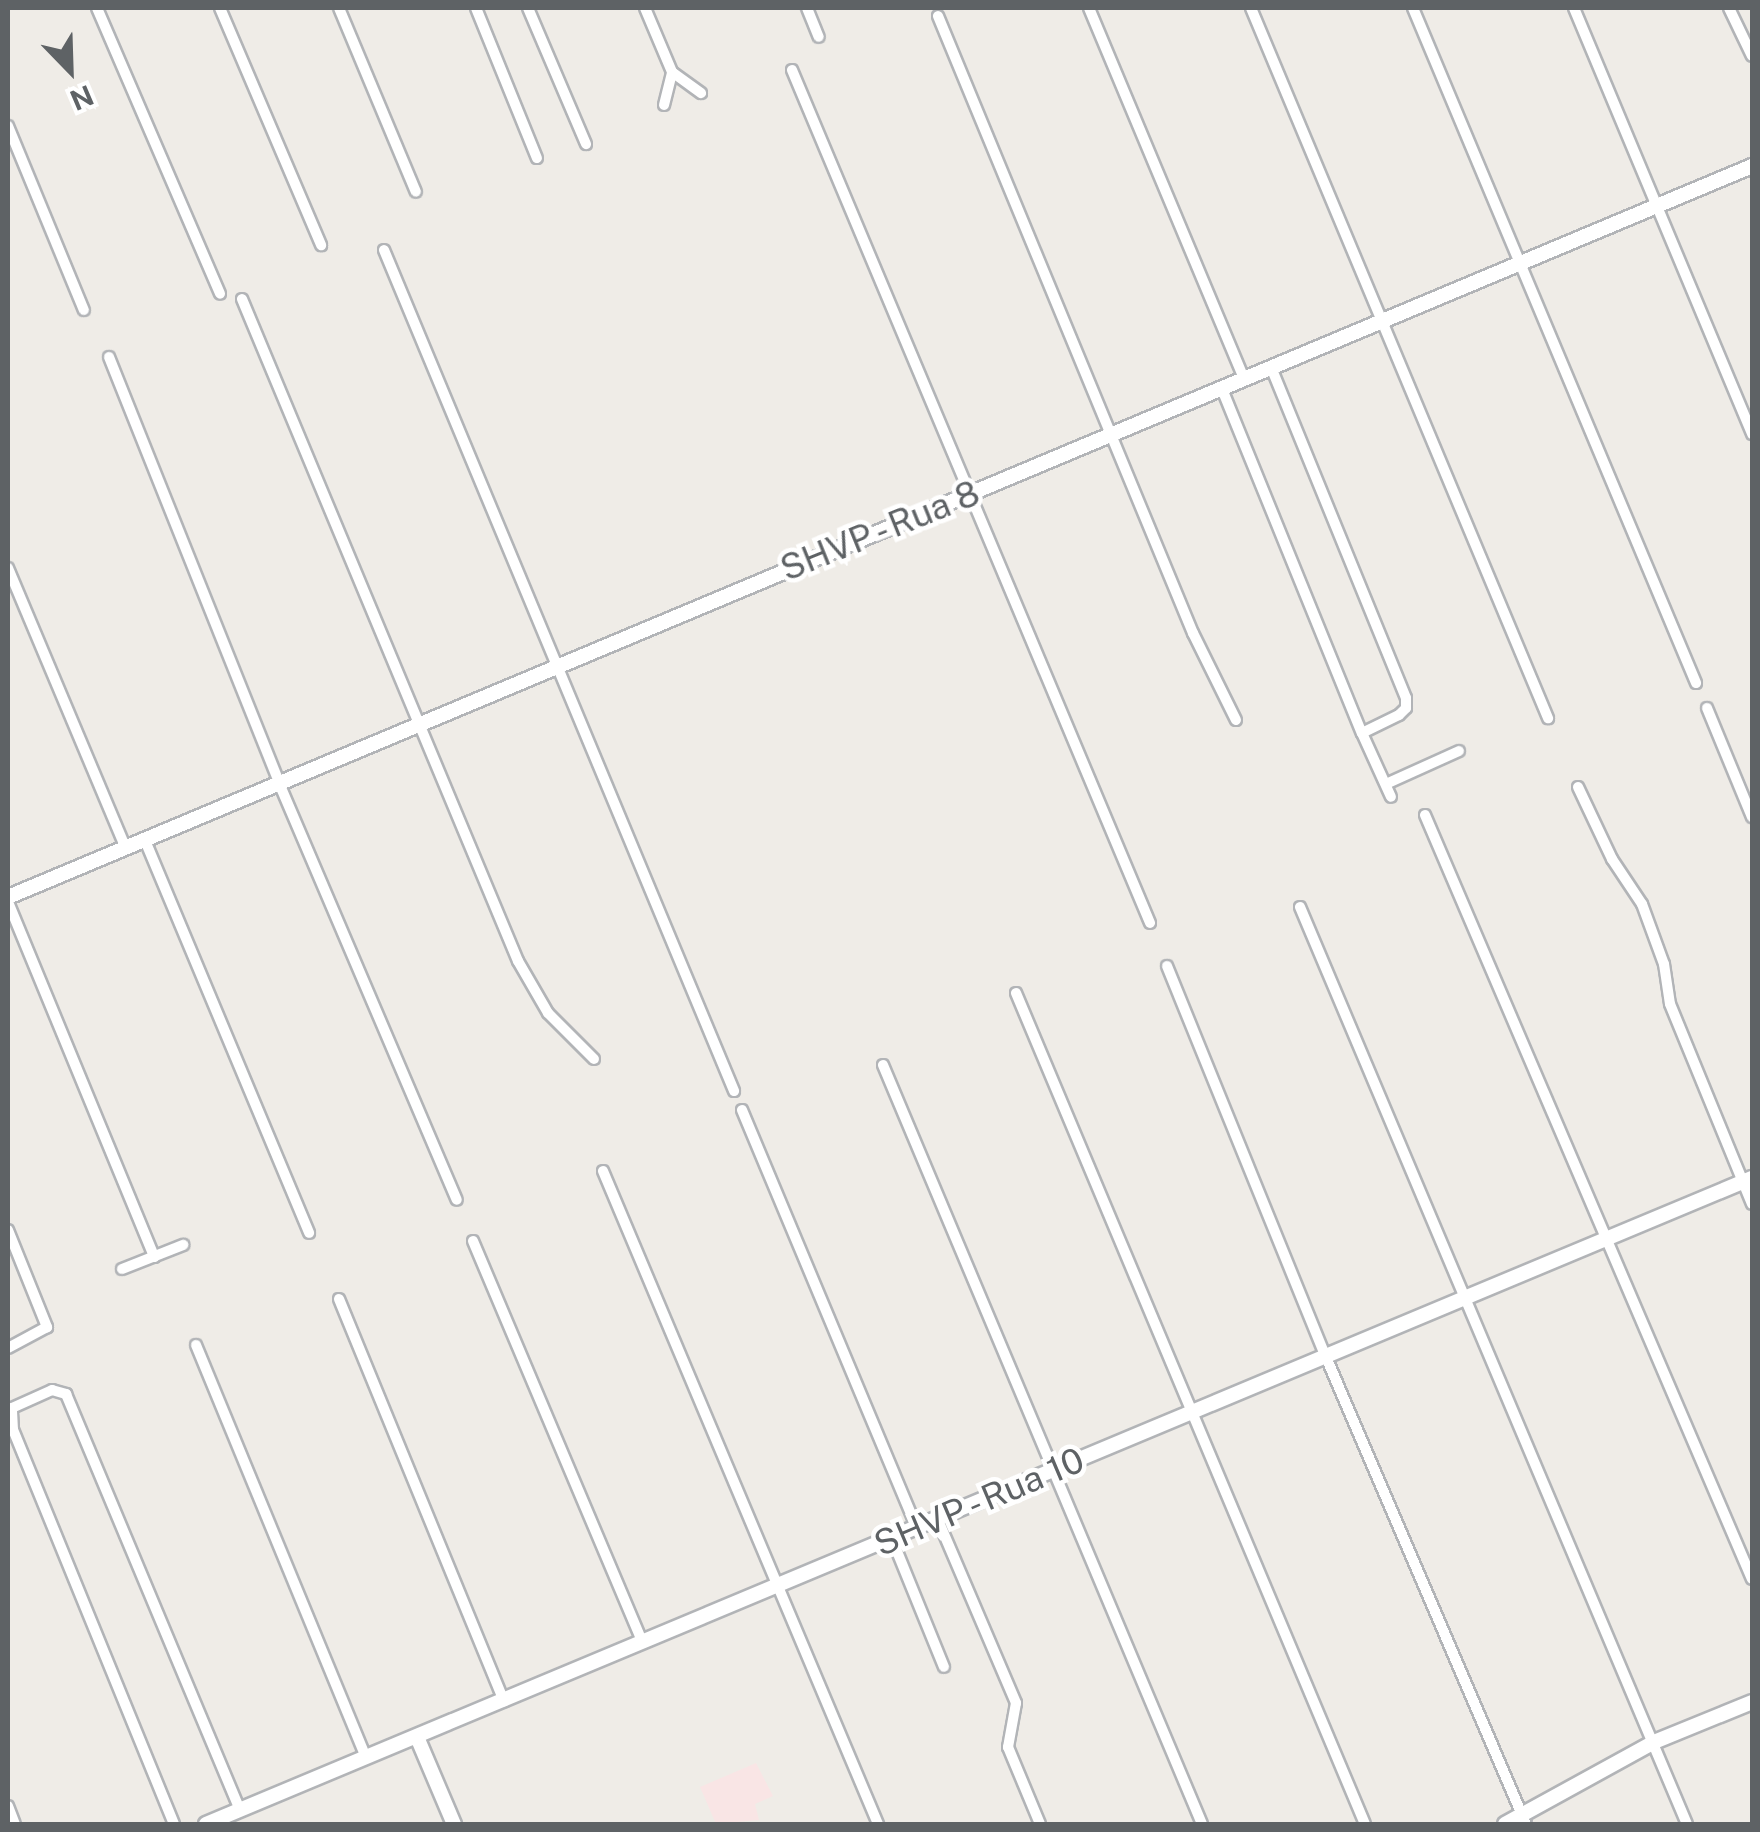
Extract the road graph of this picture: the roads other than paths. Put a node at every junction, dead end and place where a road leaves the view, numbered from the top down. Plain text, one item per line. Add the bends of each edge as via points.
1 (97, 8) edge
2 (220, 8) edge
3 (339, 8) edge
4 (476, 8) edge
5 (528, 8) edge
6 (646, 8) edge
7 (807, 8) edge
8 (1089, 8) edge
9 (1251, 8) edge
10 (1413, 8) edge
11 (1574, 8) edge
12 (1729, 8) edge
13 (938, 16) dead end
14 (819, 37) dead end
15 (1752, 56) edge
16 (792, 70) dead end
17 (672, 72) junction
18 (701, 93) dead end
19 (664, 105) dead end
20 (8, 126) edge
21 (586, 144) dead end
22 (537, 158) dead end
23 (1752, 166) edge
24 (416, 192) dead end
25 (1657, 207) junction
26 (321, 245) dead end
27 (384, 250) dead end
28 (1519, 265) junction
29 (220, 294) dead end
30 (242, 299) dead end
31 (84, 310) dead end
32 (1382, 321) junction
33 (109, 357) dead end
34 (1271, 368) junction
35 (1244, 380) junction
36 (1222, 389) junction
37 (1752, 434) edge
38 (1111, 436) junction
39 (969, 494) junction
40 (8, 568) edge
41 (556, 668) junction
42 (1696, 683) dead end
43 (1707, 708) dead end
44 (1548, 718) dead end
45 (1236, 720) dead end
46 (422, 725) junction
47 (1362, 733) junction
48 (1459, 751) dead end
49 (279, 783) junction
50 (1386, 784) junction
51 (1578, 787) dead end
52 (1392, 797) dead end
53 (1424, 815) dead end
54 (1752, 818) edge
55 (144, 838) junction
56 (124, 847) junction
57 (8, 899) edge
58 (1300, 907) dead end
59 (1150, 923) dead end
60 (1166, 966) dead end
61 (1016, 993) dead end
62 (594, 1059) dead end
63 (883, 1064) dead end
64 (734, 1092) dead end
65 (742, 1110) dead end
66 (604, 1170) dead end
67 (1748, 1180) edge
68 (457, 1200) dead end
69 (1752, 1204) edge
70 (8, 1230) edge
71 (309, 1233) dead end
72 (1607, 1239) junction
73 (473, 1241) dead end
74 (183, 1245) dead end
75 (154, 1257) junction
76 (122, 1269) dead end
77 (1468, 1298) junction
78 (338, 1299) dead end
79 (196, 1345) dead end
80 (8, 1348) edge
81 (1326, 1357) junction
82 (1193, 1413) junction
83 (1053, 1472) junction
84 (938, 1520) junction
85 (917, 1528) junction
86 (892, 1539) junction
87 (1748, 1555) edge
88 (1752, 1579) edge
89 (779, 1586) junction
90 (643, 1643) junction
91 (944, 1667) dead end
92 (504, 1701) junction
93 (1752, 1702) edge
94 (418, 1737) junction
95 (1654, 1742) junction
96 (366, 1758) junction
97 (8, 1806) edge
98 (240, 1810) junction
99 (1524, 1820) edge
100 (15, 1824) edge
101 (174, 1824) edge
102 (206, 1824) edge
103 (454, 1824) edge
104 (878, 1824) edge
105 (1040, 1824) edge
106 (1202, 1824) edge
107 (1364, 1824) edge
108 (1505, 1824) edge
109 (1687, 1824) edge

1 - 29 street
2 - 26 street
3 - 24 street
4 - 22 street
5 - 21 street
6 - 17 street
7 - 14 street
8 - 35 street
9 - 32 street
10 - 28 street
11 - 25 street
12 - 15 street
13 - 38 street
16 - 39 street
17 - 18 street
17 - 19 street
20 - 31 street
23 - 25 street, SHVP - Rua 8
25 - 28 street, SHVP - Rua 8
25 - 37 street
27 - 41 street
28 - 32 street, SHVP - Rua 8
28 - 42 street
30 - 46 street
32 - 34 street, SHVP - Rua 8
32 - 44 street
33 - 49 street
34 - 35 street, SHVP - Rua 8
34 - 47 street via 1406,698 1405,711
35 - 36 street, SHVP - Rua 8
36 - 38 street, SHVP - Rua 8
36 - 47 street
38 - 39 street, SHVP - Rua 8
38 - 45 street
39 - 41 street, SHVP - Rua 8
39 - 59 street
40 - 56 street
41 - 46 street, SHVP - Rua 8
41 - 64 street
43 - 54 street
46 - 49 street, SHVP - Rua 8
46 - 62 street via 527,978 548,1014
47 - 50 street
48 - 50 street
49 - 55 street, SHVP - Rua 8
49 - 68 street
50 - 52 street
51 - 67 street via 1642,904 1664,964 1670,1004
53 - 72 street
55 - 56 street, SHVP - Rua 8
55 - 71 street
56 - 57 street, SHVP - Rua 8
57 - 75 street
58 - 77 street
60 - 81 street
61 - 82 street
63 - 83 street
65 - 85 street
66 - 89 street
67 - 69 street
67 - 72 street, SHVP - Rua 10
70 - 80 street via 47,1319 41,1334
72 - 77 street, SHVP - Rua 10
72 - 87 street
73 - 90 street
74 - 75 street
75 - 76 street
77 - 81 street, SHVP - Rua 10
77 - 95 street
78 - 92 street
79 - 96 street
81 - 82 street, SHVP - Rua 10
81 - 99 street
82 - 83 street, SHVP - Rua 10
82 - 107 street
83 - 84 street, SHVP - Rua 10
83 - 106 street
84 - 85 street, SHVP - Rua 10
84 - 105 street via 1016,1703 1008,1747
85 - 86 street, SHVP - Rua 10
86 - 89 street, SHVP - Rua 10
86 - 91 street
87 - 88 street
89 - 90 street, SHVP - Rua 10
89 - 104 street
90 - 92 street, SHVP - Rua 10
92 - 94 street, SHVP - Rua 10
93 - 95 street
94 - 96 street, SHVP - Rua 10
94 - 103 street
95 - 99 street
95 - 109 street
96 - 98 street, SHVP - Rua 10
97 - 100 street
98 - 101 street via 66,1394 52,1390 12,1408 13,1430
98 - 102 street, SHVP - Rua 10
99 - 108 street

